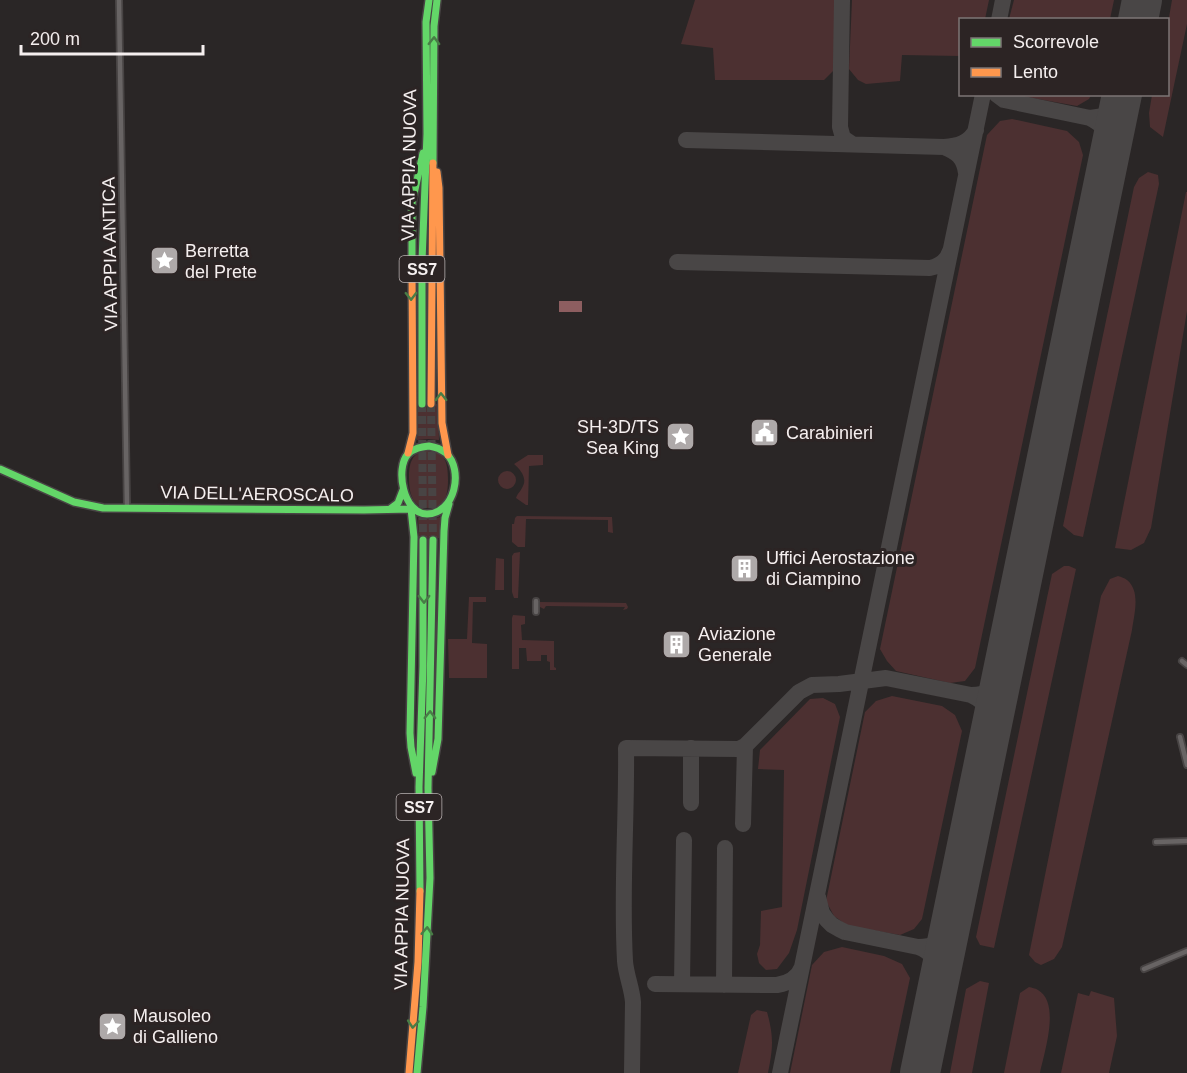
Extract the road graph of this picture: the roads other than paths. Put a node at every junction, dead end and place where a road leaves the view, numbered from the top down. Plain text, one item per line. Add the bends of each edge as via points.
1 (119, 0) edge
2 (429, 0) edge
3 (437, 0) edge
4 (427, 134) junction
5 (433, 141) junction
6 (422, 404) tunnel mouth
7 (431, 404) tunnel mouth
8 (408, 453) junction
9 (448, 455) junction
10 (0, 469) edge
11 (403, 490) junction
12 (449, 504) junction
13 (127, 507) junction
14 (411, 509) junction
15 (387, 510) junction
16 (423, 540) tunnel mouth
17 (433, 540) tunnel mouth
18 (536, 601) dead end
19 (536, 612) dead end
20 (1180, 737) dead end
21 (1185, 747) edge
22 (1187, 765) edge
23 (419, 786) junction
24 (428, 788) junction
25 (1187, 841) edge
26 (1156, 842) dead end
27 (1187, 951) edge
28 (1144, 969) dead end
29 (409, 1073) edge
30 (417, 1073) edge

1 - 13 street, VIA APPIA ANTICA
2 - 4 main road, VIA APPIA NUOVA / SS7
5 -> 3 main road, VIA APPIA NUOVA / SS7
4 - 6 main road, VIA APPIA NUOVA / SS7
4 -> 8 main road via 412,203 413,433
5 - 7 main road, VIA APPIA NUOVA / SS7
9 -> 5 main road via 442,423 439,188
8 - 9 main road via 429,446
8 - 11 main road via 403,465
9 - 12 main road via 454,479
10 - 13 main road, VIA DELL'AEROSCALO via 74,502 103,508
11 - 14 main road
11 - 15 main road via 398,503
12 - 14 main road via 431,514
12 - 24 main road via 444,531 438,742
13 - 15 main road, VIA DELL'AEROSCALO
14 - 15 main road, VIA DELL'AEROSCALO
14 - 23 main road via 414,537 410,733
16 -> 23 main road, VIA APPIA NUOVA / SS7
24 -> 17 main road, VIA APPIA NUOVA / SS7
18 - 19 street
20 - 21 street
21 - 22 street
23 -> 29 main road, VIA APPIA NUOVA / SS7 via 418,962
30 -> 24 main road, VIA APPIA NUOVA / SS7 via 430,878
25 - 26 street
27 - 28 street

